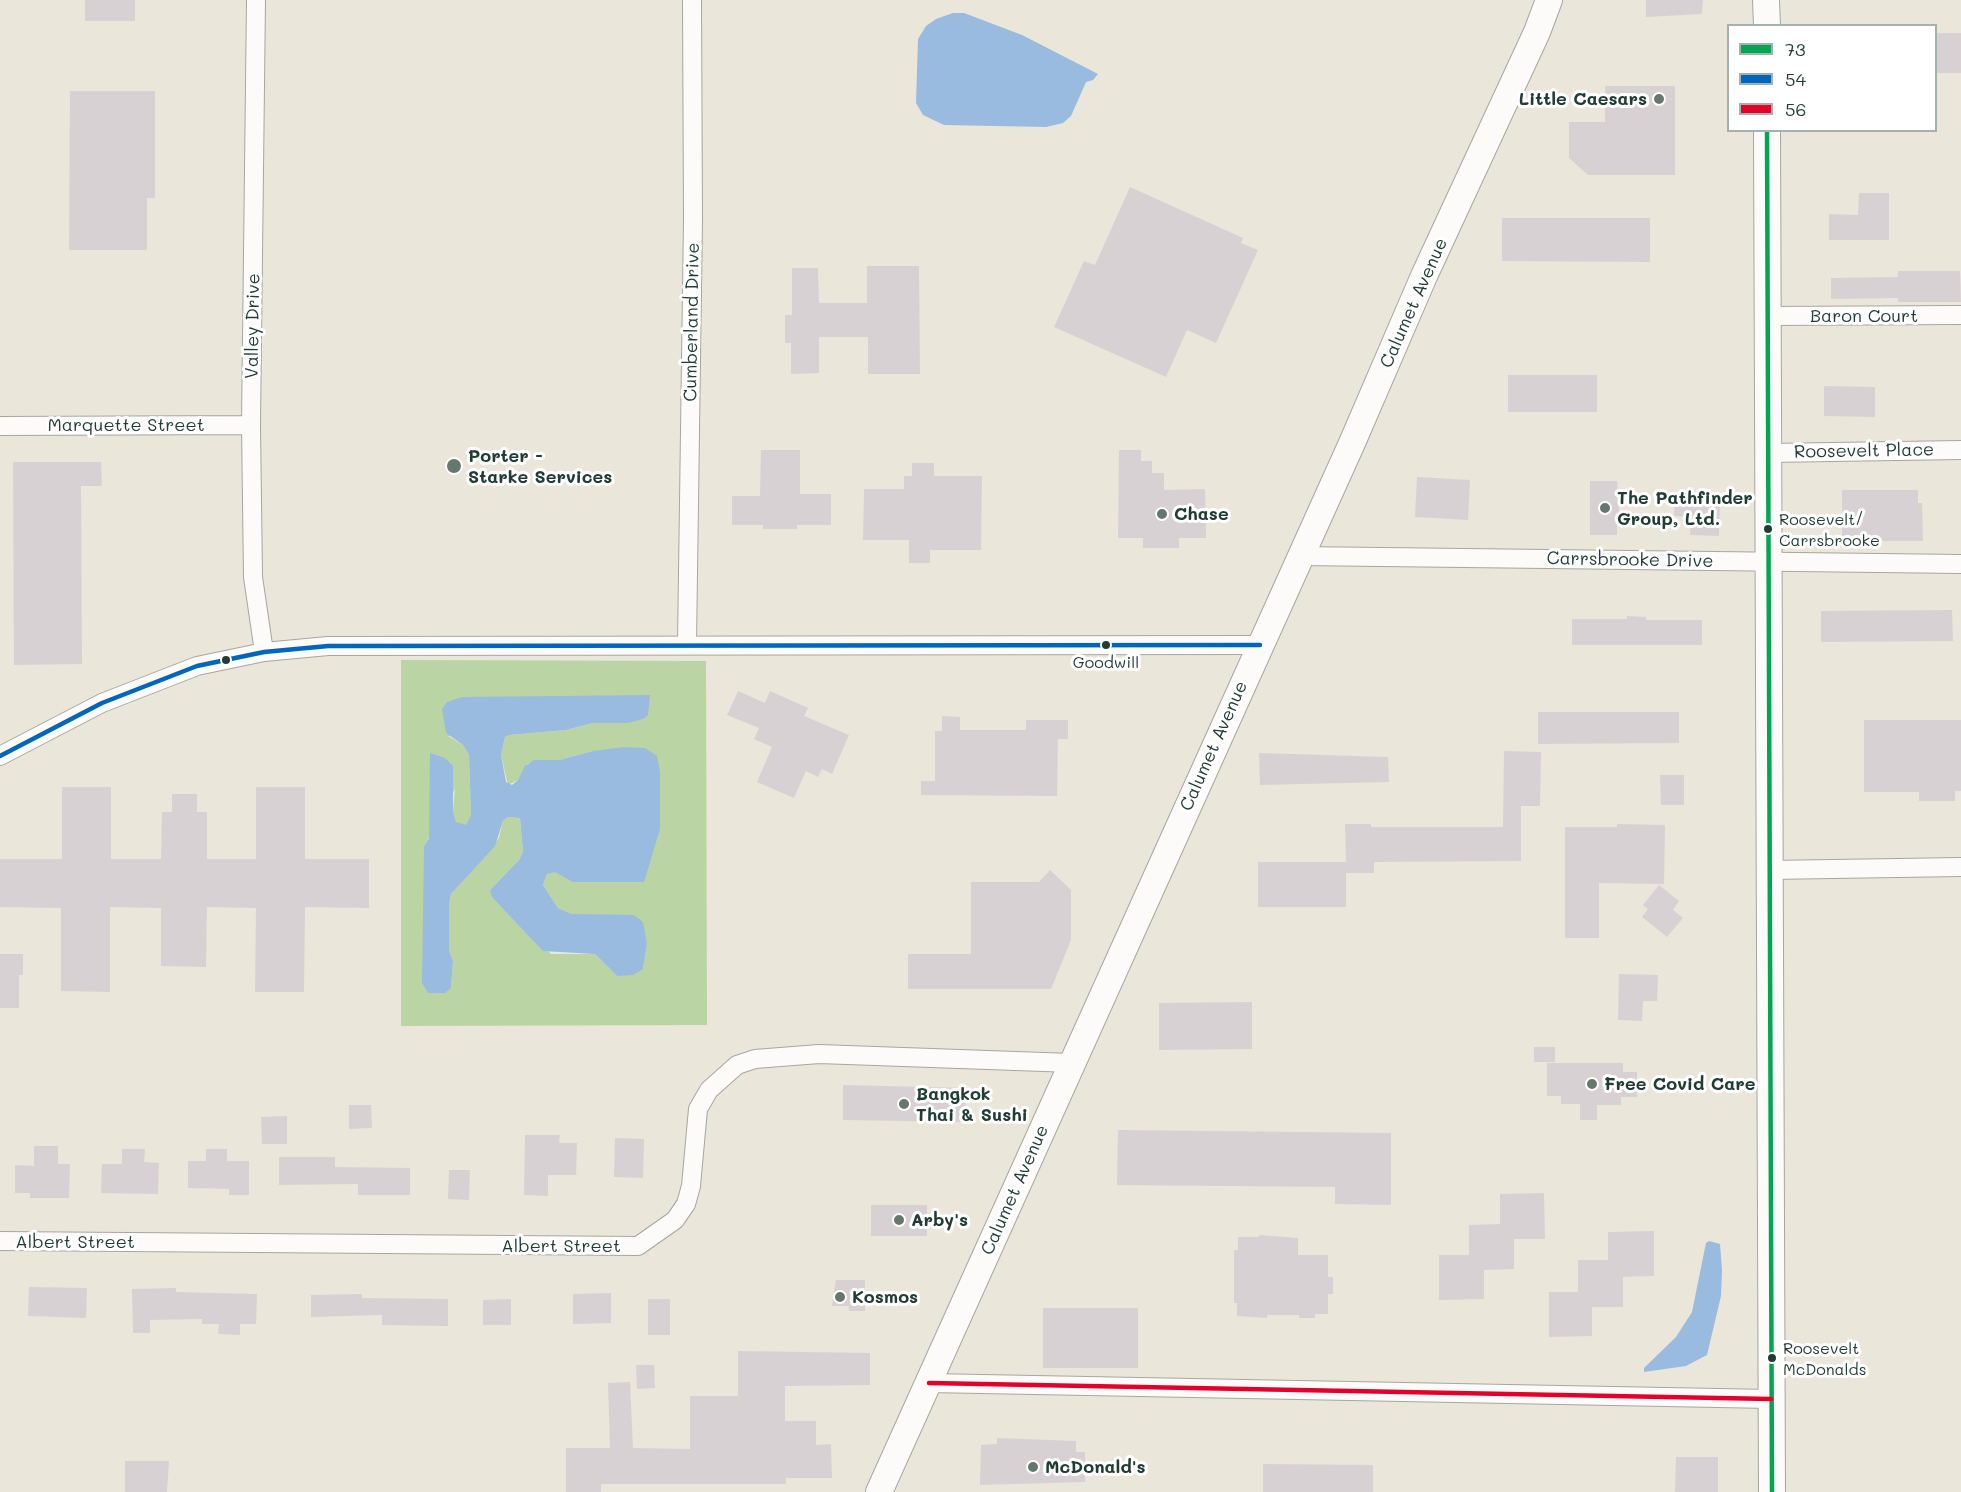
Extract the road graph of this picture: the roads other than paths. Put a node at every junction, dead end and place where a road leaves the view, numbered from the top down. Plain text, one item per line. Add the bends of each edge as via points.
1 (256, 0) edge
2 (692, 0) edge
3 (1549, 0) edge
4 (1766, 0) edge
5 (1767, 24) edge
6 (1767, 132) edge
7 (1961, 315) edge
8 (1767, 316) junction
9 (251, 425) junction
10 (0, 426) edge
11 (1961, 450) edge
12 (1768, 453) junction
13 (1299, 556) junction
14 (1768, 562) junction
15 (1961, 564) edge
16 (687, 644) junction
17 (1260, 645) junction
18 (264, 652) junction
19 (0, 756) edge
20 (1961, 867) edge
21 (1769, 870) junction
22 (1072, 1063) junction
23 (0, 1241) edge
24 (929, 1383) junction
25 (1771, 1399) junction
26 (879, 1492) edge
27 (1773, 1492) edge

1 - 9 street, Valley Drive
2 - 16 street, Cumberland Drive
3 - 13 main road, Calumet Avenue
4 - 5 main road
6 - 8 main road
7 - 8 street, Baron Court
8 - 12 main road
9 - 10 street, Marquette Street
9 - 18 street, Valley Drive via 253,577
11 - 12 street, Roosevelt Place
12 - 14 main road
13 - 14 street, Carrsbrooke Drive
13 - 17 main road, Calumet Avenue
14 - 15 street, Carrsbrooke Drive
14 - 21 main road
16 - 17 street
16 - 18 street via 383,644
17 - 22 main road, Calumet Avenue
18 - 19 street via 197,666 146,685 102,703
20 - 21 street
21 - 25 main road
22 - 23 street, Albert Street via 819,1054 755,1059 737,1065 709,1090 698,1109 686,1204 675,1220 638,1246
22 - 24 main road, Calumet Avenue
24 - 25 street
24 - 26 main road, Calumet Avenue
25 - 27 main road

